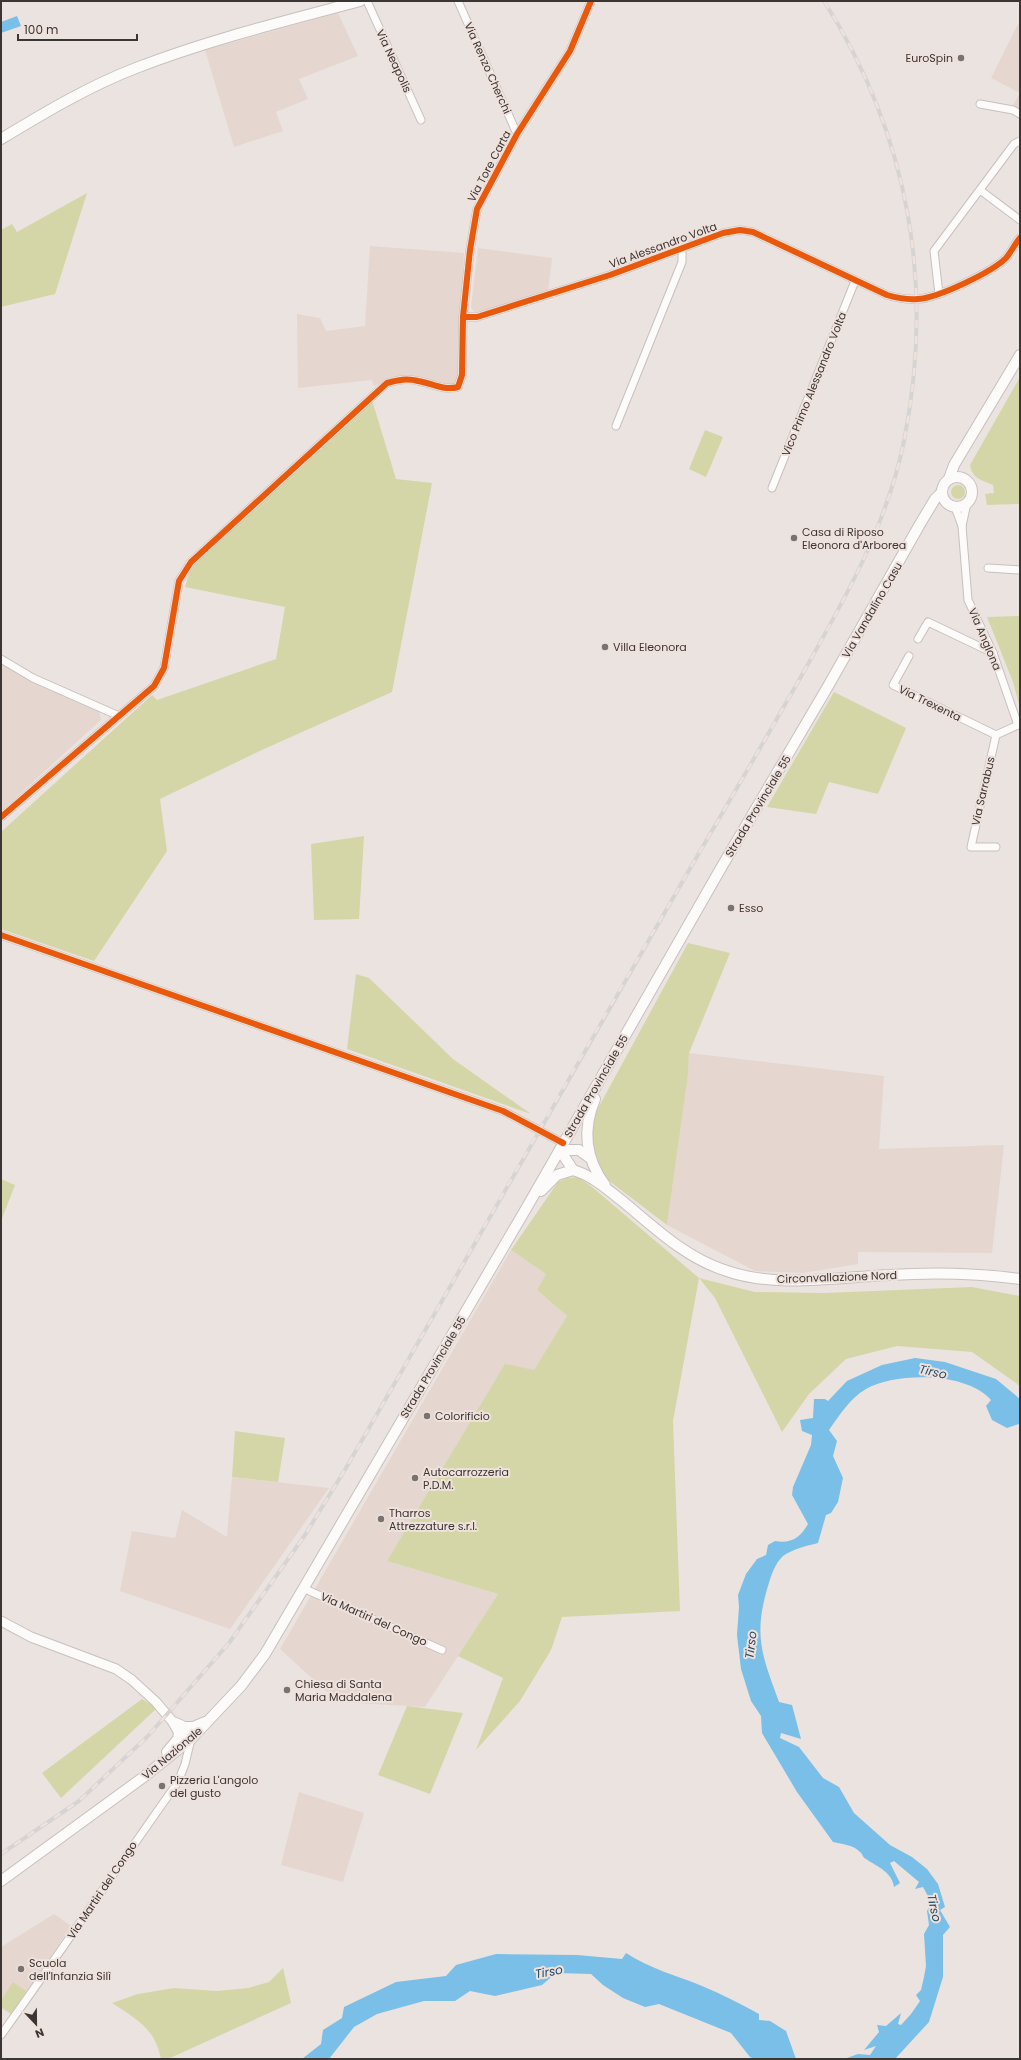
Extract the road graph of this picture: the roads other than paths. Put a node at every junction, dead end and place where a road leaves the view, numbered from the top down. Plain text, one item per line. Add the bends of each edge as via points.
1 (360, 1) edge
2 (367, 1) edge
3 (458, 1) edge
4 (591, 1) edge
5 (980, 104) dead end
6 (1020, 114) edge
7 (421, 120) dead end
8 (517, 134) junction
9 (1, 139) edge
10 (1020, 140) edge
11 (980, 190) junction
12 (1020, 220) edge
13 (1020, 238) edge
14 (682, 247) junction
15 (855, 281) junction
16 (936, 295) junction
17 (463, 317) junction
18 (1020, 355) edge
19 (616, 426) dead end
20 (963, 452) junction
21 (949, 479) junction
22 (966, 480) junction
23 (772, 488) dead end
24 (942, 492) junction
25 (967, 503) junction
26 (951, 504) junction
27 (929, 511) junction
28 (962, 526) junction
29 (988, 568) dead end
30 (1020, 570) edge
31 (918, 640) dead end
32 (993, 653) junction
33 (909, 656) dead end
34 (1, 659) edge
35 (827, 688) joint
36 (119, 716) junction
37 (1019, 725) edge
38 (996, 735) junction
39 (1, 817) edge
40 (996, 847) dead end
41 (1, 935) edge
42 (606, 1067) junction
43 (562, 1146) junction
44 (590, 1158) junction
45 (573, 1170) junction
46 (608, 1190) junction
47 (527, 1207) junction
48 (1020, 1279) edge
49 (305, 1589) junction
50 (1, 1621) edge
51 (442, 1650) dead end
52 (211, 1719) junction
53 (182, 1730) junction
54 (191, 1739) junction
55 (146, 1776) junction
56 (1, 1881) edge
57 (1, 2035) edge

1 - 9 main road via 206,44 135,68 77,96
2 - 7 street, Via Neapolis
3 - 8 street, Via Renzo Cherchi
4 - 8 street, Via Tore Carta via 570,51
5 - 6 street via 1014,110
8 - 17 street, Via Tore Carta via 477,209
10 - 11 street via 1014,144
11 - 12 street
11 - 16 street via 934,251
13 - 16 street, Via Alessandro Volta via 994,268
14 - 15 street, Via Alessandro Volta via 723,233 740,230 753,232
14 - 17 street, Via Alessandro Volta via 602,277 477,317
14 - 19 street via 682,262
15 - 16 street, Via Alessandro Volta via 902,299
15 - 23 street, Vico Primo Alessandro Volta
17 - 36 street, Via Tore Carta via 461,382 458,387 450,389 406,379 387,383 191,562 179,581 164,668 154,686
18 - 20 main road
20 - 21 main road via 954,465
20 - 22 main road via 961,469
21 - 22 main road via 959,477
21 - 24 main road
22 - 25 main road via 972,489 971,498
24 - 26 main road
24 - 27 main road, Via Vandalino Casu
25 - 26 main road
25 - 28 street, Via Anglona
26 - 27 main road
26 - 28 street, Via Anglona
27 - 35 main road, Via Vandalino Casu
28 - 32 street, Via Anglona via 968,600
29 - 30 street
31 - 32 street via 928,622
32 - 37 street, Via Anglona
33 - 38 street, Via Trexenta via 893,685
34 - 36 street via 33,678
35 - 42 main road, Strada Provinciale 55
36 - 39 street
37 - 38 street
38 - 40 street, Via Sarrabus via 971,847
41 - 43 street via 503,1111
42 - 43 main road, Strada Provinciale 55
42 - 44 main road, Circonvallazione Nord via 586,1125
43 - 44 main road via 579,1150
43 - 45 main road
43 - 47 main road, Strada Provinciale 55
44 - 46 main road, Circonvallazione Nord
45 - 46 main road, Circonvallazione Nord via 582,1172
45 - 47 main road via 552,1179
46 - 48 main road, Circonvallazione Nord via 682,1250 724,1271 788,1280 929,1273
47 - 49 main road, Strada Provinciale 55 via 416,1393
49 - 51 street, Via Martiri del Congo
49 - 52 main road, Via Nazionale via 265,1654
50 - 53 street via 31,1637 116,1669 132,1680
52 - 53 main road
52 - 54 main road, Via Nazionale
53 - 54 street via 191,1733
53 - 55 main road via 174,1745 159,1758
54 - 55 main road, Via Nazionale
54 - 57 street, Via Martiri del Congo via 178,1782
55 - 56 main road, Via Nazionale

